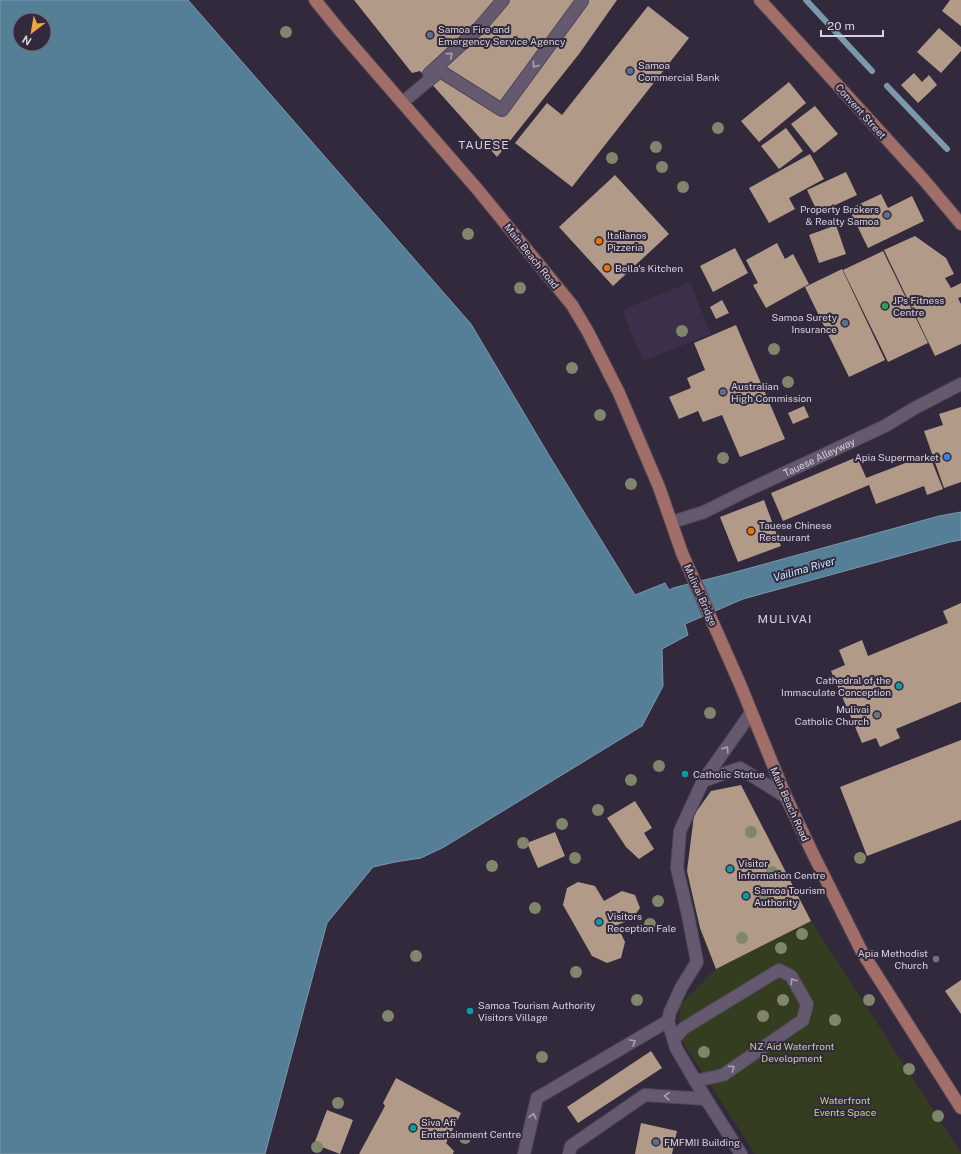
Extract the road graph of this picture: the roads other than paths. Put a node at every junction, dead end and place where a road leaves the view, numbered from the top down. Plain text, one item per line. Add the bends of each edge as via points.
1 (315, 0) edge
2 (503, 0) edge
3 (581, 0) edge
4 (760, 0) edge
5 (401, 101) junction
6 (961, 224) edge
7 (961, 384) edge
8 (672, 522) junction
9 (682, 553) joint
10 (719, 637) joint
11 (751, 713) junction
12 (703, 781) junction
13 (786, 797) junction
14 (668, 1021) junction
15 (674, 1039) junction
16 (695, 1081) junction
17 (706, 1099) junction
18 (961, 1108) edge
19 (524, 1154) edge
20 (569, 1154) edge
21 (741, 1154) edge

1 - 5 main road, Main Beach Road
5 -> 2 street via 480,28
3 -> 5 street via 502,110 440,70
4 - 6 main road, Convent Street
5 - 8 main road, Main Beach Road via 572,305 619,394
7 - 8 street, Tauese Alleyway via 885,426 704,512
8 - 9 main road, Main Beach Road
9 - 10 main road, Mulivai Bridge
10 - 11 main road, Main Beach Road
12 -> 11 street
11 - 13 main road, Main Beach Road
12 - 13 street via 740,768
12 - 14 street via 680,831 677,868 697,962 681,988
13 - 18 main road, Main Beach Road via 862,952
14 - 15 street
19 -> 14 street via 537,1098
15 - 16 street via 676,1048
16 -> 15 street via 723,1074 803,1020 807,1004 791,976 779,970 684,1028
16 - 17 street
17 -> 20 street via 645,1095 571,1146
17 - 21 street

